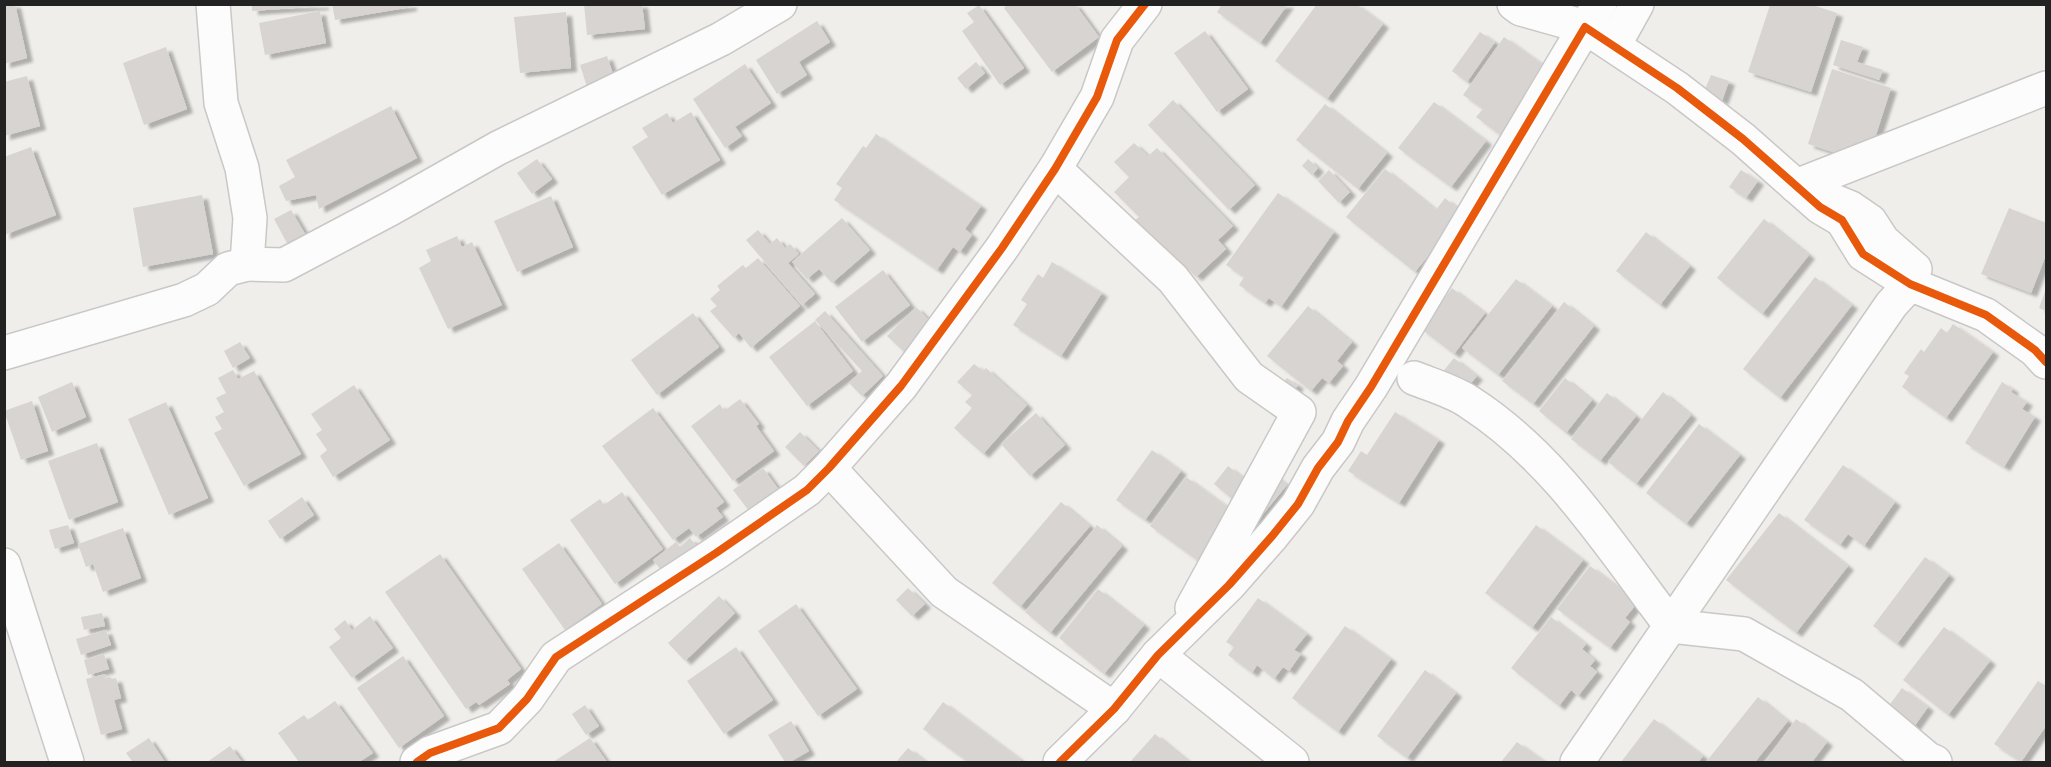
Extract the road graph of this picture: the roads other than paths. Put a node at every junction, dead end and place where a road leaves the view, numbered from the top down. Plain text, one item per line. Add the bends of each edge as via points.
1 (213, 4) edge
2 (780, 4) edge
3 (1144, 4) edge
4 (1514, 4) edge
5 (1637, 4) edge
6 (1595, 12) edge
7 (1617, 40) junction
8 (2046, 88) edge
9 (1055, 169) junction
10 (1796, 186) junction
11 (247, 264) junction
12 (1910, 284) junction
13 (4, 352) edge
14 (2046, 362) edge
15 (1414, 378) dead end
16 (2046, 385) edge
17 (829, 468) junction
18 (4, 565) edge
19 (1671, 626) junction
20 (1167, 647) junction
21 (1114, 709) junction
22 (67, 762) edge
23 (417, 762) edge
24 (1060, 762) edge
25 (1292, 762) edge
26 (1577, 762) edge
27 (1935, 762) edge

1 - 11 street via 221,103 242,168 250,218
2 - 11 street via 722,39 498,148 284,265
3 - 9 street via 1117,40 1097,97
4 - 6 street via 1521,9
5 - 7 street
6 - 7 street
6 - 10 street via 1677,88
6 - 20 street via 1298,504 1229,585
7 - 16 street via 1670,75 1721,116 1779,178 1851,208 1870,221 1883,241
8 - 10 street
9 - 17 street via 901,386
9 - 20 street via 1173,279 1249,378 1299,412
10 - 12 street via 1842,220 1863,254
11 - 13 street via 228,269 207,289 184,300
12 - 14 street via 1986,315
12 - 19 street
15 - 19 street via 1467,400 1514,435 1566,487
17 - 21 street via 944,592
17 - 23 street via 807,490 716,553 556,657 527,699 499,728 430,753
18 - 22 street
19 - 26 street
19 - 27 street via 1744,634 1852,695
20 - 21 street
20 - 25 street
21 - 24 street

